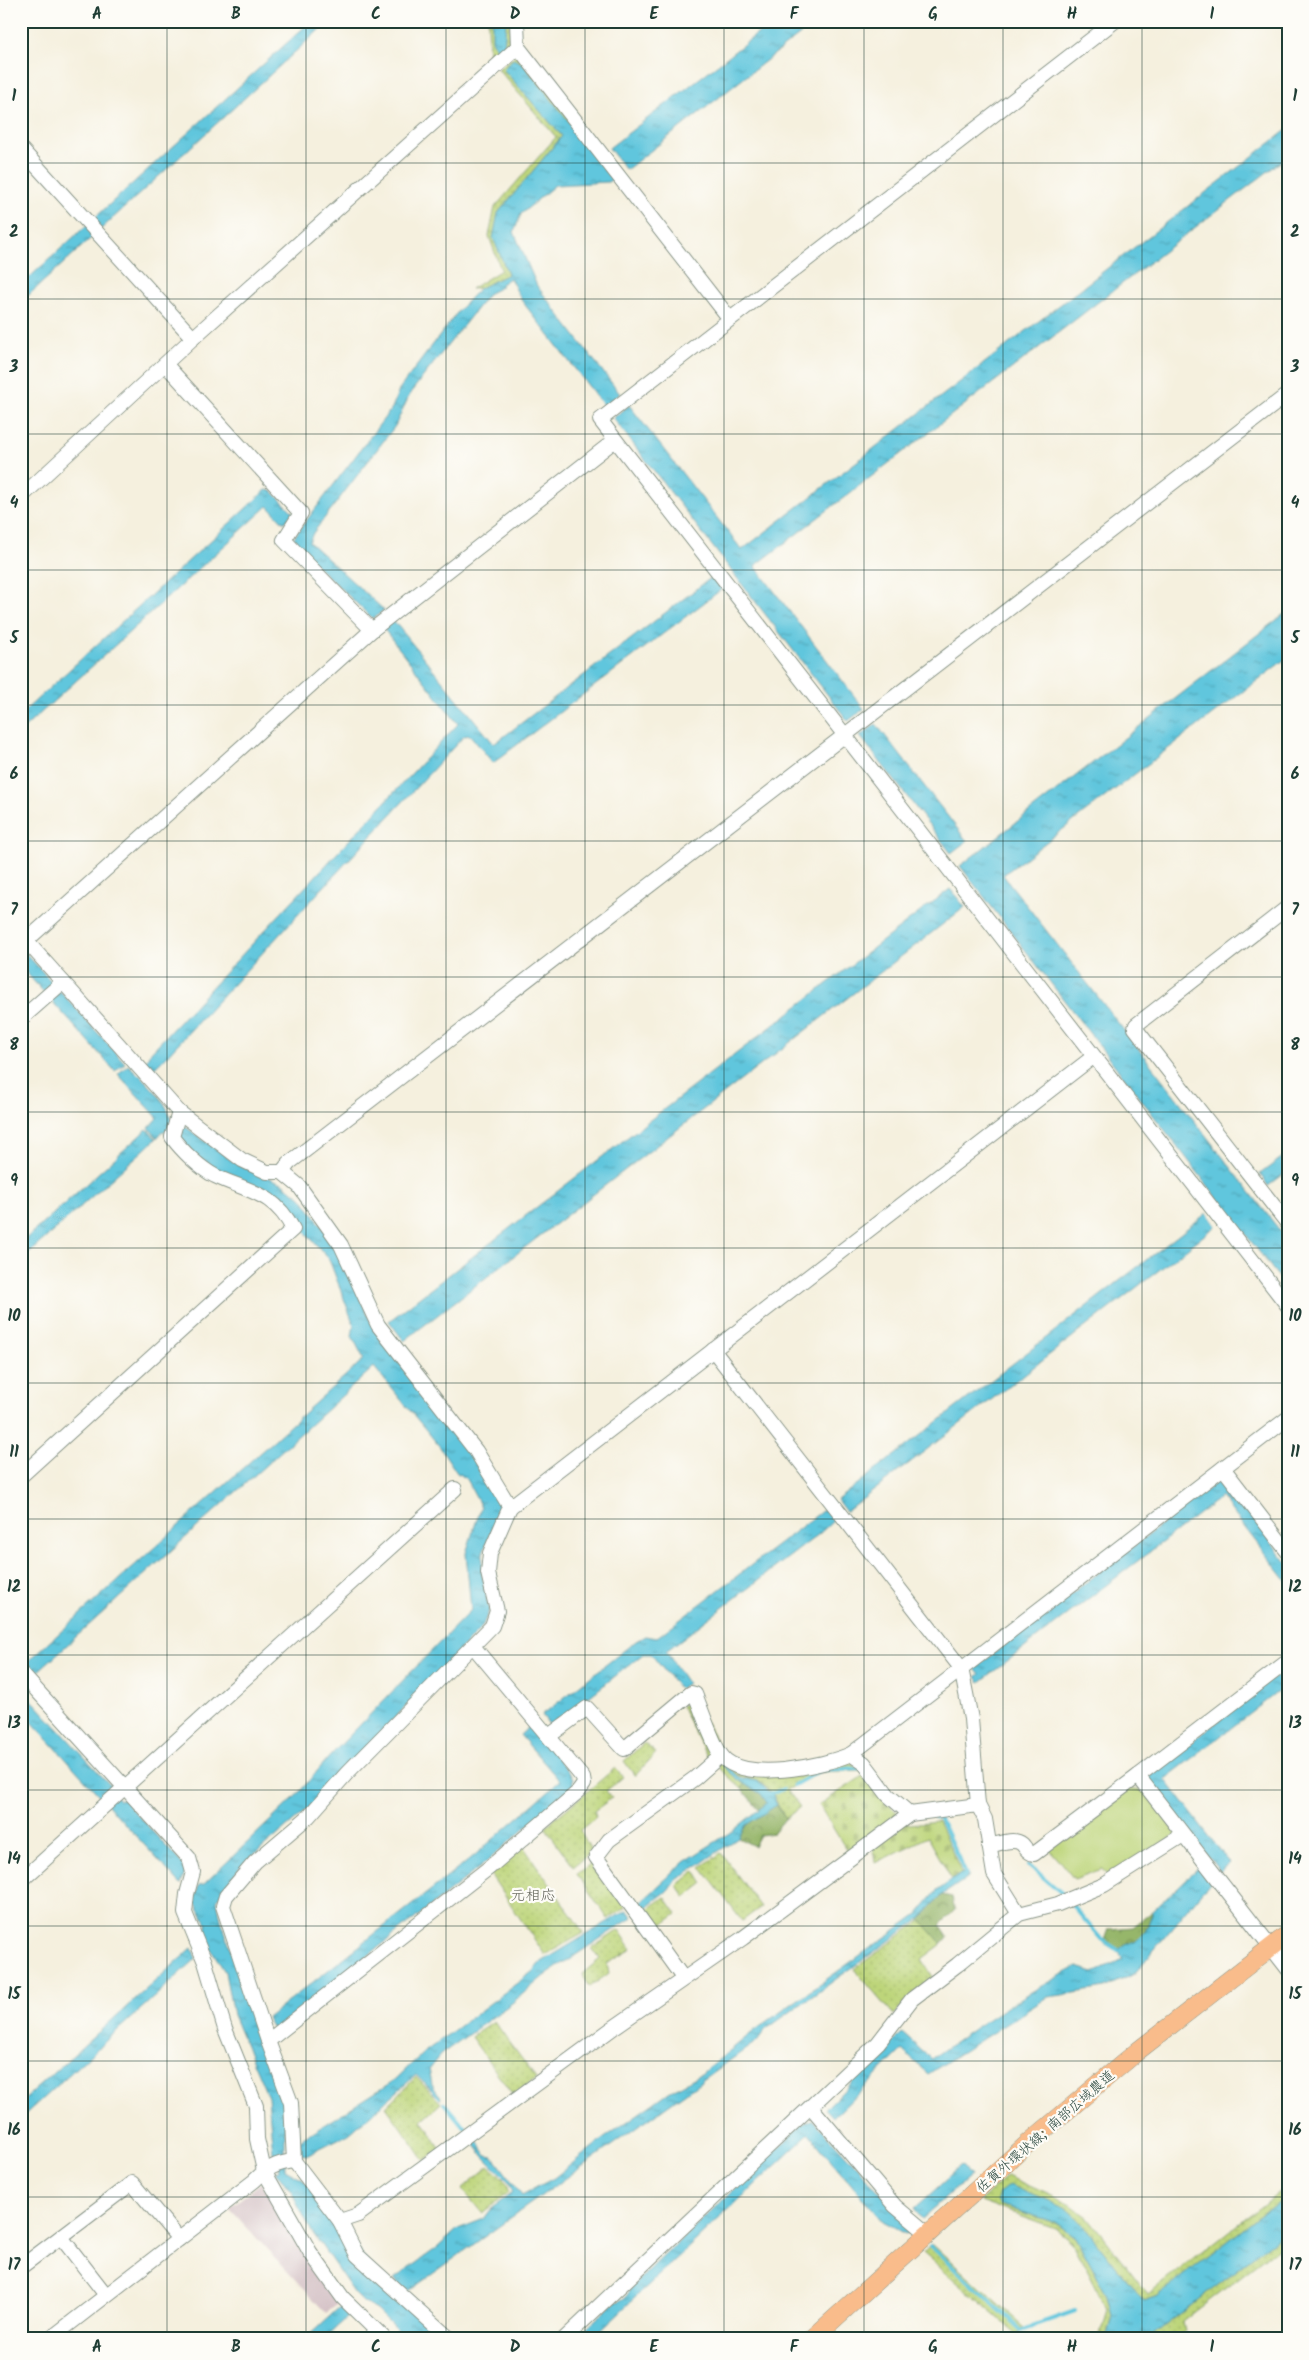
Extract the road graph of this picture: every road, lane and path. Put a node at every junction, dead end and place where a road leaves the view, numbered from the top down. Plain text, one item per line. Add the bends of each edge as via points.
1 (517, 21) edge
2 (1115, 21) edge
3 (518, 47) junction
4 (21, 149) edge
5 (730, 319) junction
6 (193, 338) junction
7 (166, 365) junction
8 (1288, 394) edge
9 (614, 441) junction
10 (21, 496) edge
11 (372, 630) junction
12 (844, 736) junction
13 (1288, 908) edge
14 (24, 938) edge
15 (56, 987) junction
16 (21, 1019) edge
17 (1093, 1057) junction
18 (176, 1121) junction
19 (282, 1172) junction
20 (1288, 1224) edge
21 (1288, 1306) edge
22 (713, 1350) junction
23 (1288, 1418) edge
24 (1223, 1468) junction
25 (21, 1476) edge
26 (455, 1488) dead end
27 (510, 1507) junction
28 (1288, 1552) edge
29 (473, 1646) junction
30 (1288, 1661) edge
31 (960, 1668) junction
32 (21, 1673) edge
33 (549, 1736) junction
34 (851, 1754) junction
35 (721, 1756) junction
36 (1138, 1776) junction
37 (123, 1789) junction
38 (978, 1806) junction
39 (910, 1814) junction
40 (1183, 1835) junction
41 (989, 1846) junction
42 (21, 1881) edge
43 (1019, 1914) junction
44 (1288, 1934) edge
45 (1271, 1947) junction
46 (1288, 1969) edge
47 (683, 1978) junction
48 (268, 2041) junction
49 (811, 2107) junction
50 (280, 2165) junction
51 (340, 2221) junction
52 (928, 2234) junction
53 (61, 2237) junction
54 (179, 2239) junction
55 (21, 2267) edge
56 (106, 2295) junction
57 (50, 2339) edge
58 (385, 2339) edge
59 (450, 2339) edge
60 (564, 2339) edge
61 (812, 2339) edge

1 - 3 street
2 - 5 street
3 - 5 street
3 - 6 street
4 - 6 street
5 - 9 street via 600,420
6 - 7 street
7 - 10 street
7 - 11 street via 301,513 284,540
8 - 12 street
9 - 11 street
9 - 12 street
11 - 14 street
12 - 17 street
12 - 19 street via 289,1163
13 - 20 street via 1135,1028
14 - 15 street
15 - 16 street
15 - 18 street
17 - 21 street
17 - 22 street
18 - 19 street via 242,1160 267,1172
18 - 25 street via 172,1137 179,1147 213,1175 271,1199 293,1229
19 - 27 street via 300,1186 341,1245 378,1325 476,1451
22 - 27 street
22 - 31 street
23 - 24 street
24 - 28 street
24 - 31 street
26 - 37 street
27 - 29 street via 490,1553 488,1573 497,1611 492,1626
29 - 33 street
29 - 48 street via 308,1817 255,1862 226,1896 224,1906
30 - 36 street
31 - 34 street
31 - 38 street via 971,1719
32 - 37 street
33 - 35 street via 587,1708 624,1749 691,1693 695,1694
33 - 48 street via 583,1778 584,1784 579,1791 490,1867
34 - 35 street via 782,1771 750,1770
34 - 39 street via 864,1763 888,1795
35 - 47 street via 609,1840 596,1857
36 - 40 street
36 - 41 street via 1034,1854 1016,1840
37 - 42 street
37 - 50 street via 189,1858 193,1872 186,1913 225,2029 256,2106 258,2139
38 - 39 street
38 - 41 street via 985,1819
39 - 47 street via 744,1938
40 - 43 street via 1104,1886 1058,1904
40 - 45 street
41 - 43 street via 994,1874
43 - 49 street via 912,1998 878,2043
44 - 45 main road, 佐賀外環状線; 南部広域農道
45 - 46 street
45 - 52 main road, 佐賀外環状線; 南部広域農道 via 1139,2050 1025,2146
47 - 51 street via 358,2215
48 - 50 street via 291,2104
49 - 52 street via 895,2206
49 - 60 street
50 - 51 street
50 - 54 street
50 - 58 street via 315,2259 343,2298
51 - 59 street via 357,2256
52 - 61 main road, 佐賀外環状線; 南部広域農道
53 - 54 street via 132,2183
53 - 55 street
53 - 56 street
54 - 56 street
56 - 57 street

